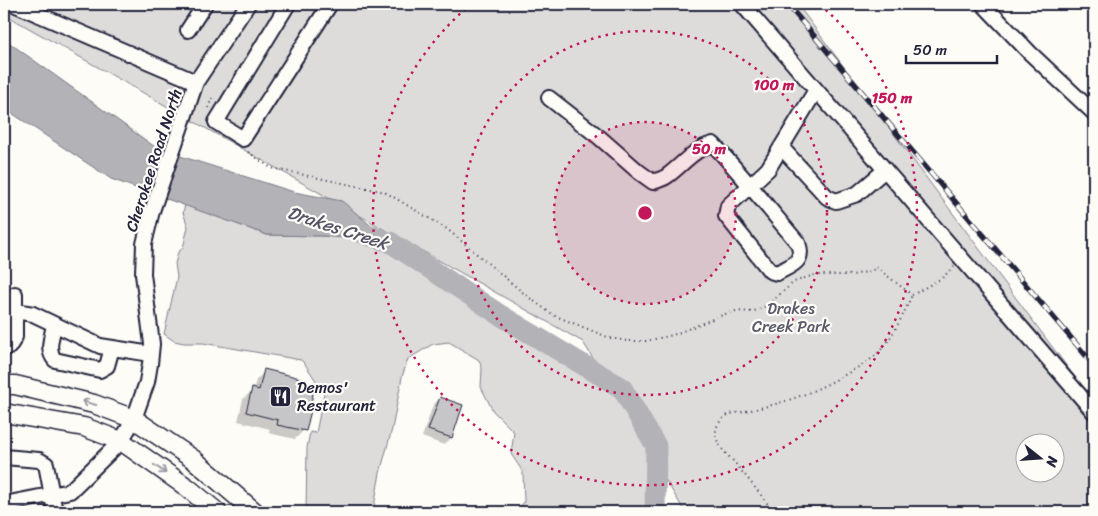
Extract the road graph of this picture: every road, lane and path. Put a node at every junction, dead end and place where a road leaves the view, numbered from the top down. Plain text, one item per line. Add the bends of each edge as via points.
1 (14, 4) edge
2 (204, 4) edge
3 (248, 4) edge
4 (330, 4) edge
5 (742, 4) edge
6 (983, 4) edge
7 (283, 6) edge
8 (188, 30) dead end
9 (196, 82) junction
10 (816, 90) junction
11 (212, 98) dead end
12 (549, 98) dead end
13 (208, 109) dead end
14 (1094, 112) edge
15 (780, 147) junction
16 (247, 151) dead end
17 (885, 170) junction
18 (750, 186) junction
19 (961, 258) junction
20 (15, 294) dead end
21 (912, 295) junction
22 (15, 311) junction
23 (54, 325) junction
24 (4, 347) edge
25 (112, 348) junction
26 (151, 354) junction
27 (4, 385) edge
28 (1094, 412) edge
29 (4, 413) edge
30 (134, 419) junction
31 (121, 440) junction
32 (4, 457) edge
33 (52, 495) junction
34 (4, 504) edge
35 (55, 512) edge
36 (217, 512) edge
37 (255, 512) edge
38 (773, 512) edge

1 - 9 street, Cherokee Road North
2 - 8 street
3 - 9 street
4 - 7 street via 243,139 216,122
5 - 10 street
6 - 14 street
9 - 26 street, Cherokee Road North via 144,244 143,274
10 - 15 street
10 - 17 street
11 - 13 path
12 - 18 street via 653,182 666,177 696,152 713,144
15 - 17 street via 827,198 836,201 857,194
15 - 18 street via 768,169
16 - 21 path via 271,168 385,192 447,229 553,315 610,338 646,341 673,335 725,314 752,312 766,306 794,282 816,275 852,275 872,271 876,267
17 - 19 street
18 - 18 street via 728,206 726,216 770,271 777,273 795,262 802,252
19 - 21 path via 942,278
19 - 28 street
20 - 22 street
21 - 38 path via 901,319 871,360 822,388 784,403 730,414 718,424 718,443
22 - 23 street via 33,314
22 - 24 street via 15,337 8,347
23 - 25 street via 100,346
23 - 25 street via 50,349 55,360 100,370 107,366
25 - 26 street
26 - 30 street, Cherokee Road North via 147,382
30 -> 27 main road via 94,404
29 - 31 main road via 84,426
30 - 31 street, Cherokee Road North
30 - 37 main road via 193,459
31 - 33 street, Cherokee Road North via 70,491
31 -> 36 main road
32 - 33 street via 40,460 46,464
33 - 34 street, Cherokee Road North
33 - 35 street

